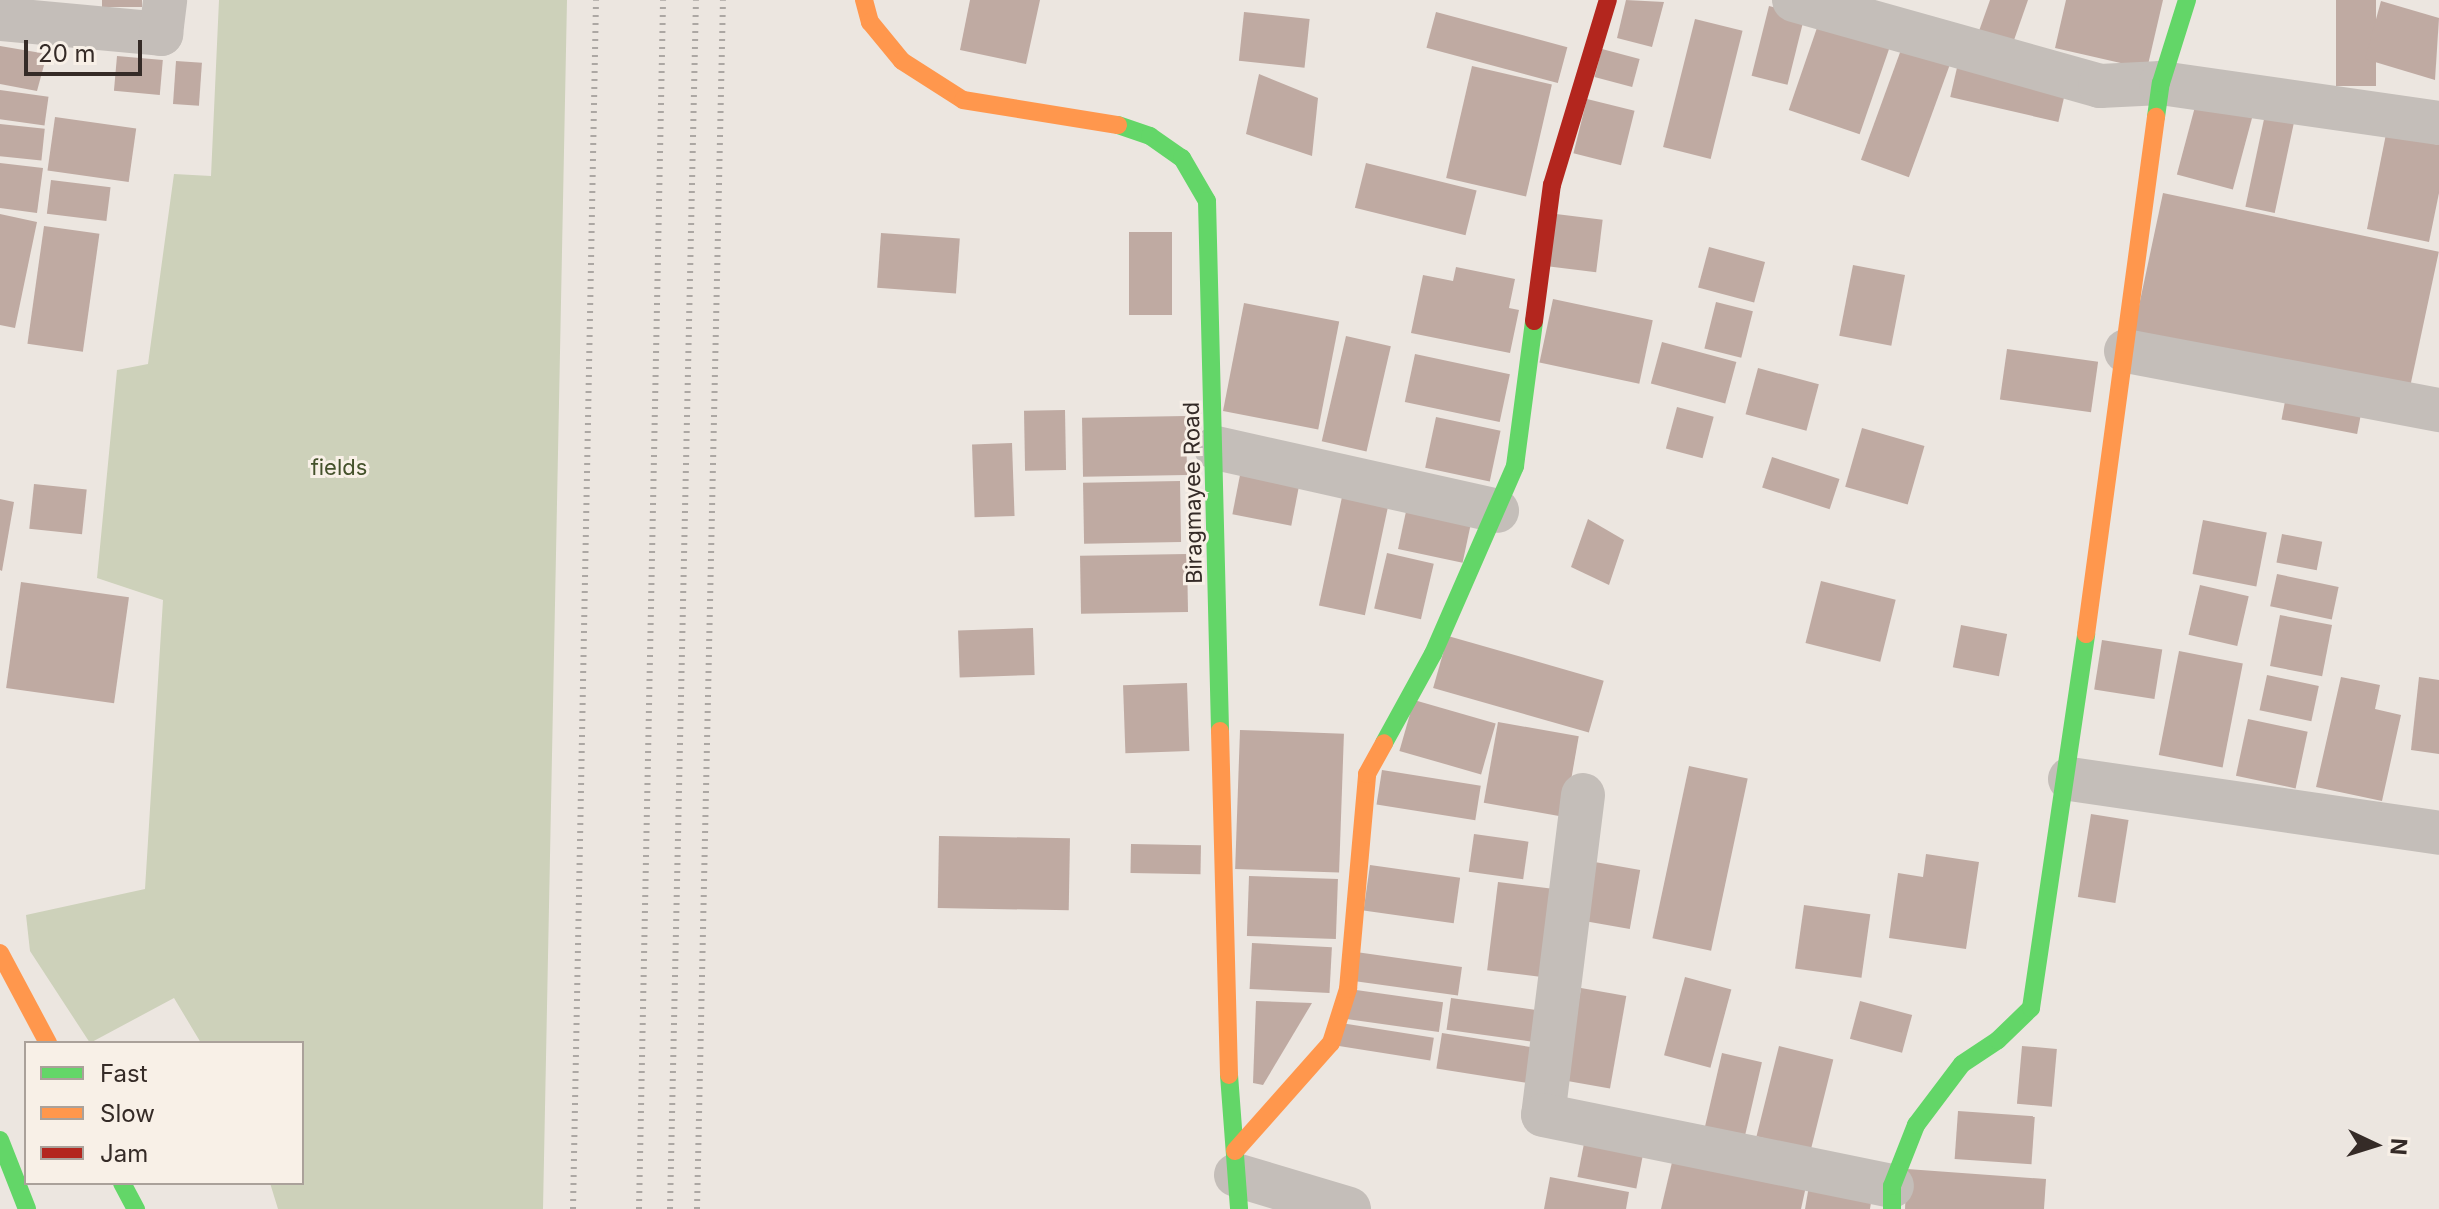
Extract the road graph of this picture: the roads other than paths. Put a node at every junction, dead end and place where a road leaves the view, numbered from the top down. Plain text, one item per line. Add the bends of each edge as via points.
1 (165, 0) edge
2 (864, 0) edge
3 (1608, 0) edge
4 (1794, 0) edge
5 (2187, 0) edge
6 (0, 19) edge
7 (2161, 83) junction
8 (2439, 123) edge
9 (2126, 351) junction
10 (2439, 410) edge
11 (1216, 448) junction
12 (1497, 511) junction
13 (2070, 779) junction
14 (1583, 795) dead end
15 (2439, 833) edge
16 (0, 953) edge
17 (47, 1041) edge
18 (1, 1143) edge
19 (1237, 1178) edge
20 (123, 1185) edge
21 (1892, 1197) edge
22 (27, 1209) edge
23 (136, 1209) edge
24 (1349, 1209) edge

1 - 6 street via 161,34
2 - 11 street, Biragmayee Road via 870,22 902,61 963,100 1116,124 1150,136 1182,158 1207,201
3 - 12 street via 1552,185 1515,466
4 - 7 street via 2100,86
5 - 7 street
7 - 8 street
7 - 9 street
9 - 10 street
9 - 13 street
11 - 12 street
11 - 19 street, Biragmayee Road
12 - 19 street via 1433,654 1367,774 1348,989 1331,1043
13 - 15 street
13 - 21 street via 2031,1008 1998,1040 1962,1064 1916,1125
14 - 21 street via 1543,1115
16 - 17 street
18 - 22 street
19 - 24 street
20 - 23 street

